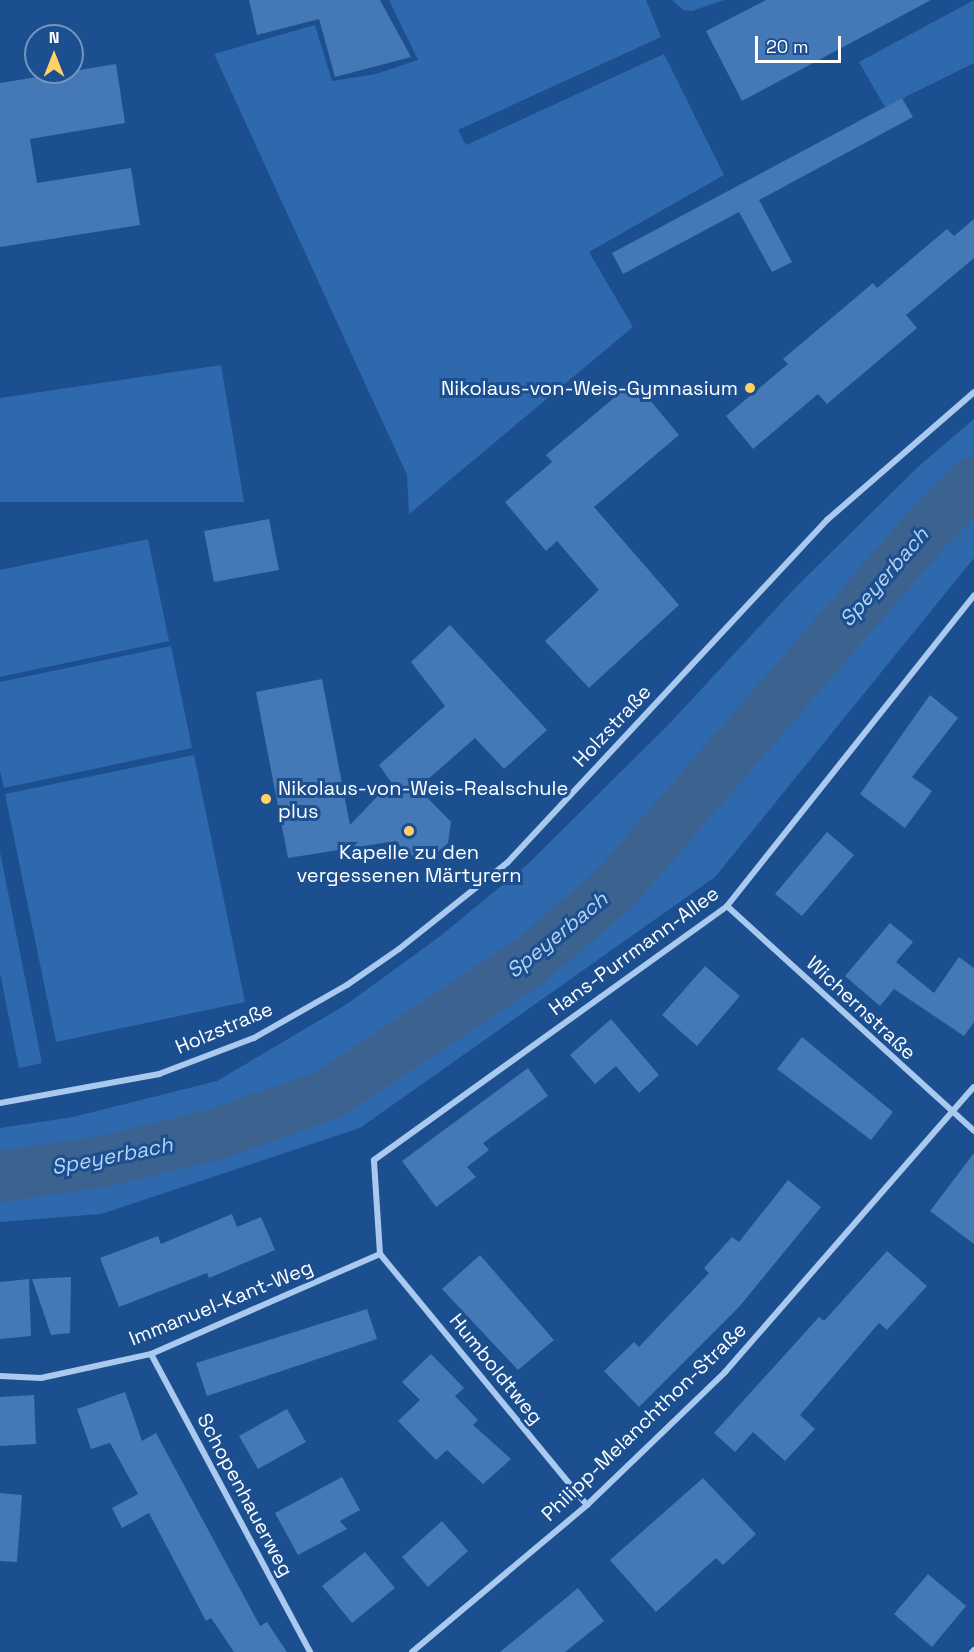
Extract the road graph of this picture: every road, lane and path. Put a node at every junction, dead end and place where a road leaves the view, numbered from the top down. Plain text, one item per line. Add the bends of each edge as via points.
1 (974, 392) edge
2 (974, 595) edge
3 (727, 906) junction
4 (974, 1087) edge
5 (0, 1103) edge
6 (953, 1115) junction
7 (974, 1131) edge
8 (380, 1254) junction
9 (151, 1354) junction
10 (0, 1376) edge
11 (587, 1505) junction
12 (309, 1652) edge
13 (412, 1652) edge

1 - 5 street, Holzstraße via 827,520 508,862 399,949 347,985 254,1038 159,1074
2 - 3 street, Hans-Purrmann-Allee
3 - 6 street, Wichernstraße
3 - 8 street, Hans-Purrmann-Allee via 374,1160
4 - 6 street, Philipp-Melanchthon-Straße
6 - 7 street, Wichernstraße
6 - 11 street, Philipp-Melanchthon-Straße via 725,1372
8 - 9 street, Immanuel-Kant-Weg
8 - 11 street, Humboldtweg
9 - 10 street, Immanuel-Kant-Weg via 41,1378
9 - 12 street, Schopenhauerweg
11 - 13 street, Philipp-Melanchthon-Straße

